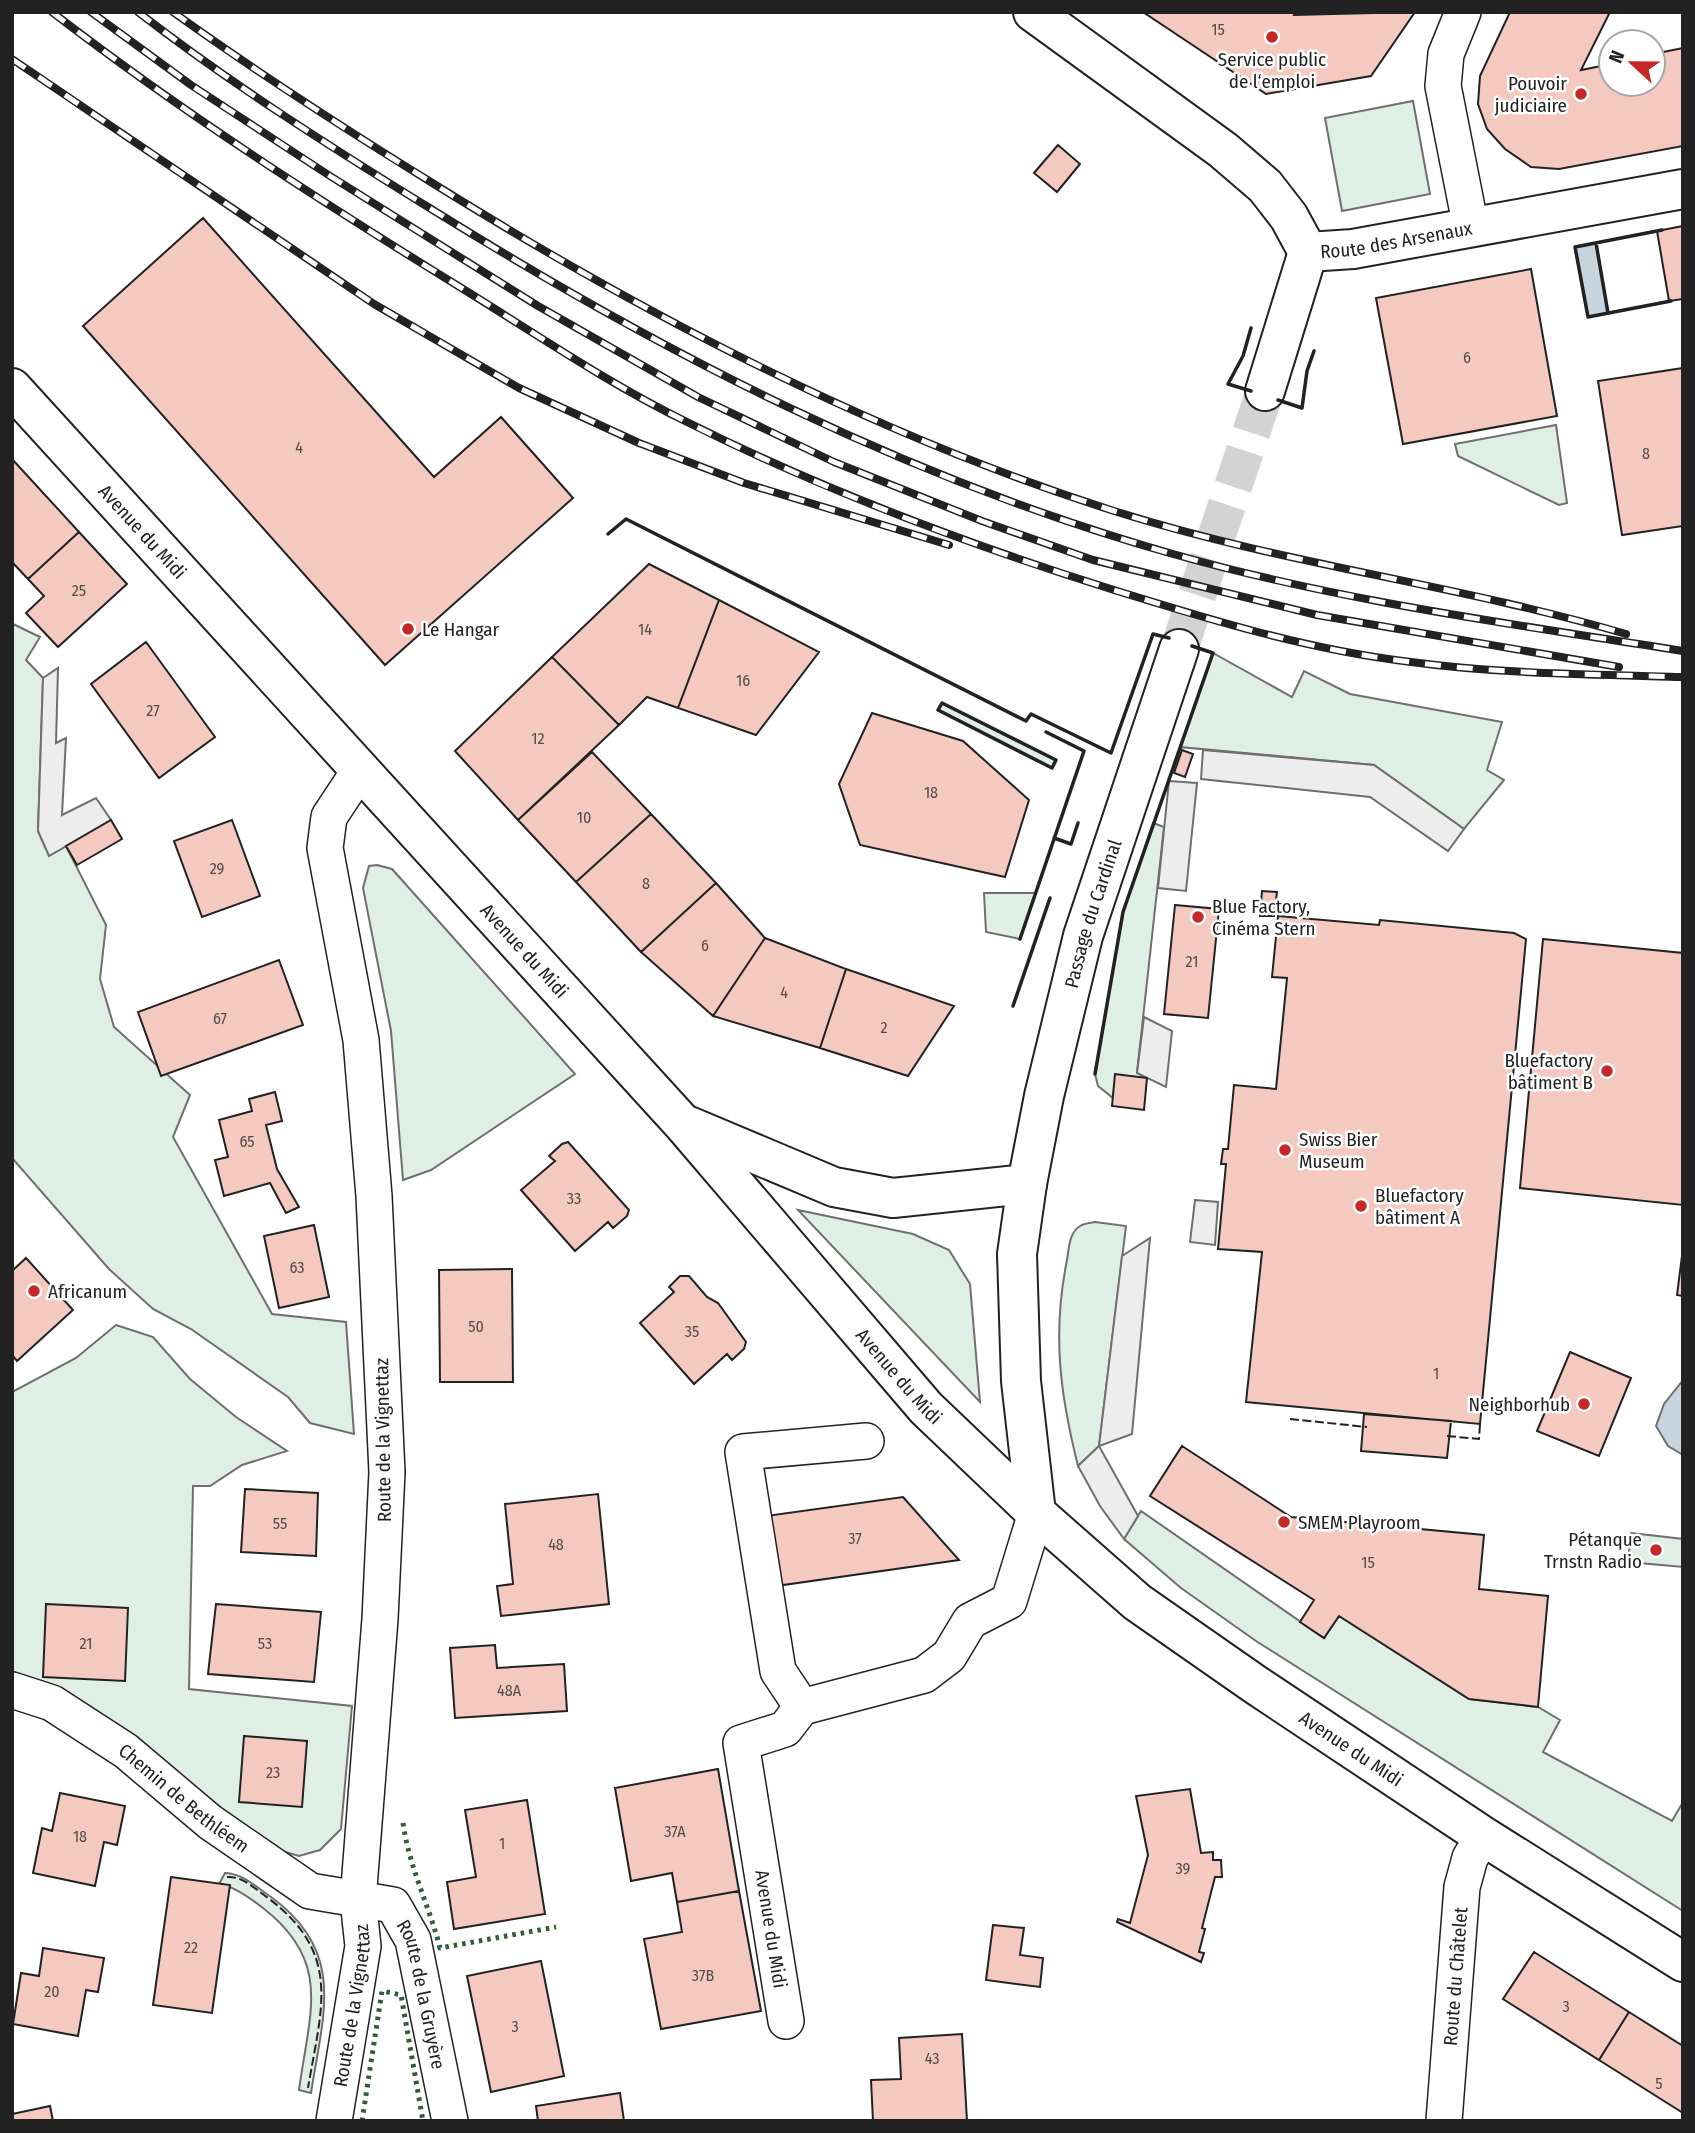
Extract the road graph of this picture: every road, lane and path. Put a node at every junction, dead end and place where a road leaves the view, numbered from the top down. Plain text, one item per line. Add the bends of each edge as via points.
1 (1033, 12) edge
2 (1463, 12) edge
3 (1683, 189) edge
4 (1471, 228) junction
5 (1307, 252) junction
6 (12, 388) edge
7 (1265, 391) tunnel mouth
8 (1179, 649) tunnel mouth
9 (360, 770) junction
10 (683, 1124) junction
11 (1027, 1184) junction
12 (866, 1441) dead end
13 (1036, 1513) junction
14 (12, 1690) edge
15 (802, 1707) junction
16 (1483, 1836) junction
17 (358, 1900) junction
18 (1683, 1962) edge
19 (786, 2021) dead end
20 (334, 2121) edge
21 (450, 2121) edge
22 (1444, 2121) edge

1 - 5 main road, Route des Arsenaux via 1223,150 1265,186 1290,216
2 - 4 street via 1446,54 1443,86
3 - 4 main road, Route des Arsenaux
4 - 5 main road, Route des Arsenaux via 1353,250
5 - 7 main road
6 - 9 main road, Avenue du Midi
8 - 11 main road, Passage du Cardinal via 1083,936
9 - 10 main road, Avenue du Midi
9 - 17 street, Route de la Vignettaz via 329,817 325,848 360,1040 374,1196 387,1472
10 - 11 main road via 834,1187 893,1198
10 - 13 main road, Avenue du Midi via 926,1408
11 - 13 main road, Passage du Cardinal via 1017,1254 1021,1381
12 - 15 street via 743,1452 778,1671
13 - 15 street via 1009,1601 970,1621 949,1656 924,1675
13 - 16 main road, Avenue du Midi via 1137,1602
14 - 17 street, Chemin de Bethléem via 52,1703 127,1751 209,1822 310,1891
15 - 19 street, Avenue du Midi via 785,1729 741,1744
16 - 18 main road, Avenue du Midi
16 - 22 street, Route du Châtelet via 1462,1886
17 - 20 street, Route de la Vignettaz via 363,1946
17 - 21 street, Route de la Gruyère via 393,1905 413,1940

